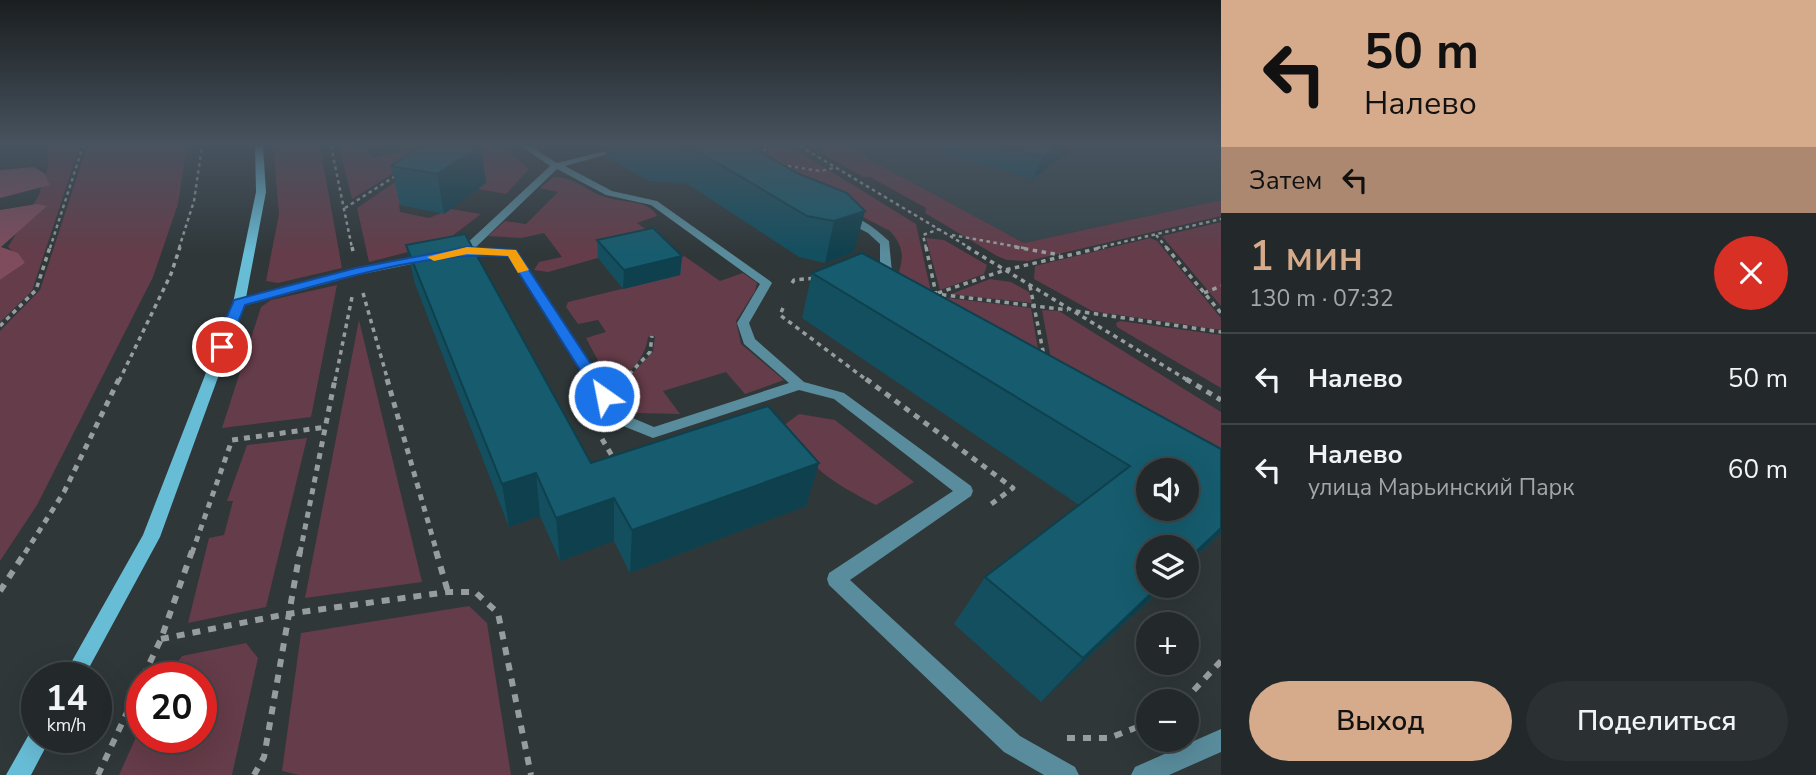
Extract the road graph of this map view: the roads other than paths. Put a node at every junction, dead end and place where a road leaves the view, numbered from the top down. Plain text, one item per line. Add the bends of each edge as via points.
1 (261, 182) edge
2 (537, 182) edge
3 (590, 182) edge
4 (838, 213) edge
5 (443, 255) edge
6 (920, 301) edge
7 (239, 303) junction
8 (799, 385) junction
9 (81, 662) edge
10 (1221, 740) edge
11 (31, 753) edge
12 (19, 775) edge
13 (1067, 775) edge
14 (1143, 775) edge

1 - 7 main road
2 - 8 lane via 461,251 512,253 618,418 653,433
3 - 8 lane via 609,193 654,203 766,283 743,323 749,341
4 - 6 lane via 885,243 886,272 899,289
5 - 7 lane
7 - 9 main road via 151,537
8 - 13 lane via 839,396 965,491 836,579 1012,744
10 - 14 lane
11 - 12 main road

